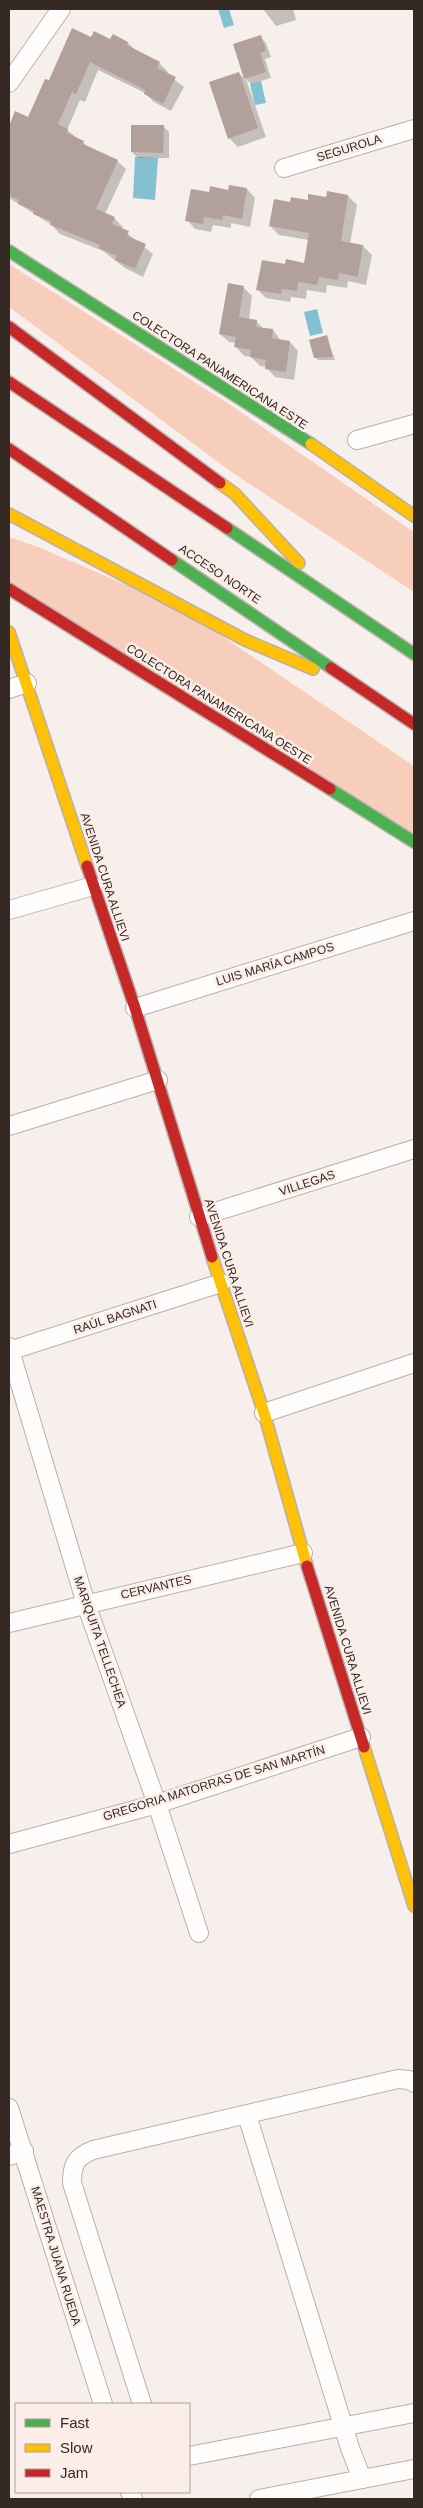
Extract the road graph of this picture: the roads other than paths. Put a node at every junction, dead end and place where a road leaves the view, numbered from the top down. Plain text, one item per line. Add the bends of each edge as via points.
1 (61, 9) edge
2 (9, 83) edge
3 (414, 129) edge
4 (284, 168) dead end
5 (9, 251) edge
6 (9, 327) edge
7 (9, 382) edge
8 (414, 424) edge
9 (357, 440) dead end
10 (9, 449) edge
11 (9, 514) edge
12 (414, 516) edge
13 (9, 589) edge
14 (331, 597) junction
15 (9, 632) edge
16 (414, 654) edge
17 (27, 683) junction
18 (9, 689) edge
19 (368, 692) junction
20 (414, 724) edge
21 (414, 842) edge
22 (94, 886) junction
23 (9, 910) edge
24 (414, 920) edge
25 (135, 1008) junction
26 (158, 1080) junction
27 (9, 1126) edge
28 (414, 1148) edge
29 (199, 1217) junction
30 (221, 1283) junction
31 (9, 1350) edge
32 (414, 1363) edge
33 (264, 1413) junction
34 (303, 1552) junction
35 (86, 1604) junction
36 (9, 1623) edge
37 (361, 1737) junction
38 (157, 1804) junction
39 (9, 1844) edge
40 (414, 1906) edge
41 (199, 1934) dead end
42 (414, 2083) edge
43 (9, 2108) edge
44 (246, 2115) junction
45 (16, 2153) edge
46 (103, 2403) edge
47 (142, 2403) edge
48 (414, 2413) edge
49 (344, 2425) junction
50 (190, 2456) edge
51 (414, 2469) edge
52 (362, 2480) junction
53 (259, 2499) edge

1 - 2 street
3 - 4 street, SEGUROLA
5 - 12 main road, COLECTORA PANAMERICANA ESTE via 325,453
6 - 14 main road via 235,494
7 - 14 main road
8 - 9 street
10 - 19 main road, ACCESO NORTE
11 - 19 main road via 245,640
13 - 21 main road, COLECTORA PANAMERICANA OESTE
14 - 16 main road
15 - 17 main road, AVENIDA CURA ALLIEVI
17 - 18 street
17 - 22 main road, AVENIDA CURA ALLIEVI
19 - 20 main road, ACCESO NORTE
22 - 23 street
22 - 25 main road, AVENIDA CURA ALLIEVI
24 - 25 street, LUIS MARÍA CAMPOS
25 - 26 main road, AVENIDA CURA ALLIEVI
26 - 27 street
26 - 29 main road, AVENIDA CURA ALLIEVI
28 - 29 street, VILLEGAS
29 - 30 main road, AVENIDA CURA ALLIEVI
30 - 31 street, RAÚL BAGNATI
30 - 33 main road, AVENIDA CURA ALLIEVI
31 - 35 street, MARIQUITA TELLECHEA
32 - 33 street
33 - 34 main road, AVENIDA CURA ALLIEVI
34 - 35 street, CERVANTES
34 - 37 main road, AVENIDA CURA ALLIEVI
35 - 36 street, CERVANTES
35 - 38 street, MARIQUITA TELLECHEA
37 - 38 street, GREGORIA MATORRAS DE SAN MARTÍN
37 - 40 main road, AVENIDA CURA ALLIEVI
38 - 39 street, GREGORIA MATORRAS DE SAN MARTÍN
38 - 41 street, MARIQUITA TELLECHEA
42 - 44 street via 398,2079
43 - 45 street, MAESTRA JUANA RUEDA
44 - 47 street via 93,2150 75,2162 72,2182
44 - 49 street
45 - 46 street, MAESTRA JUANA RUEDA
48 - 49 street
49 - 50 street
49 - 52 street
51 - 52 street
52 - 53 street

